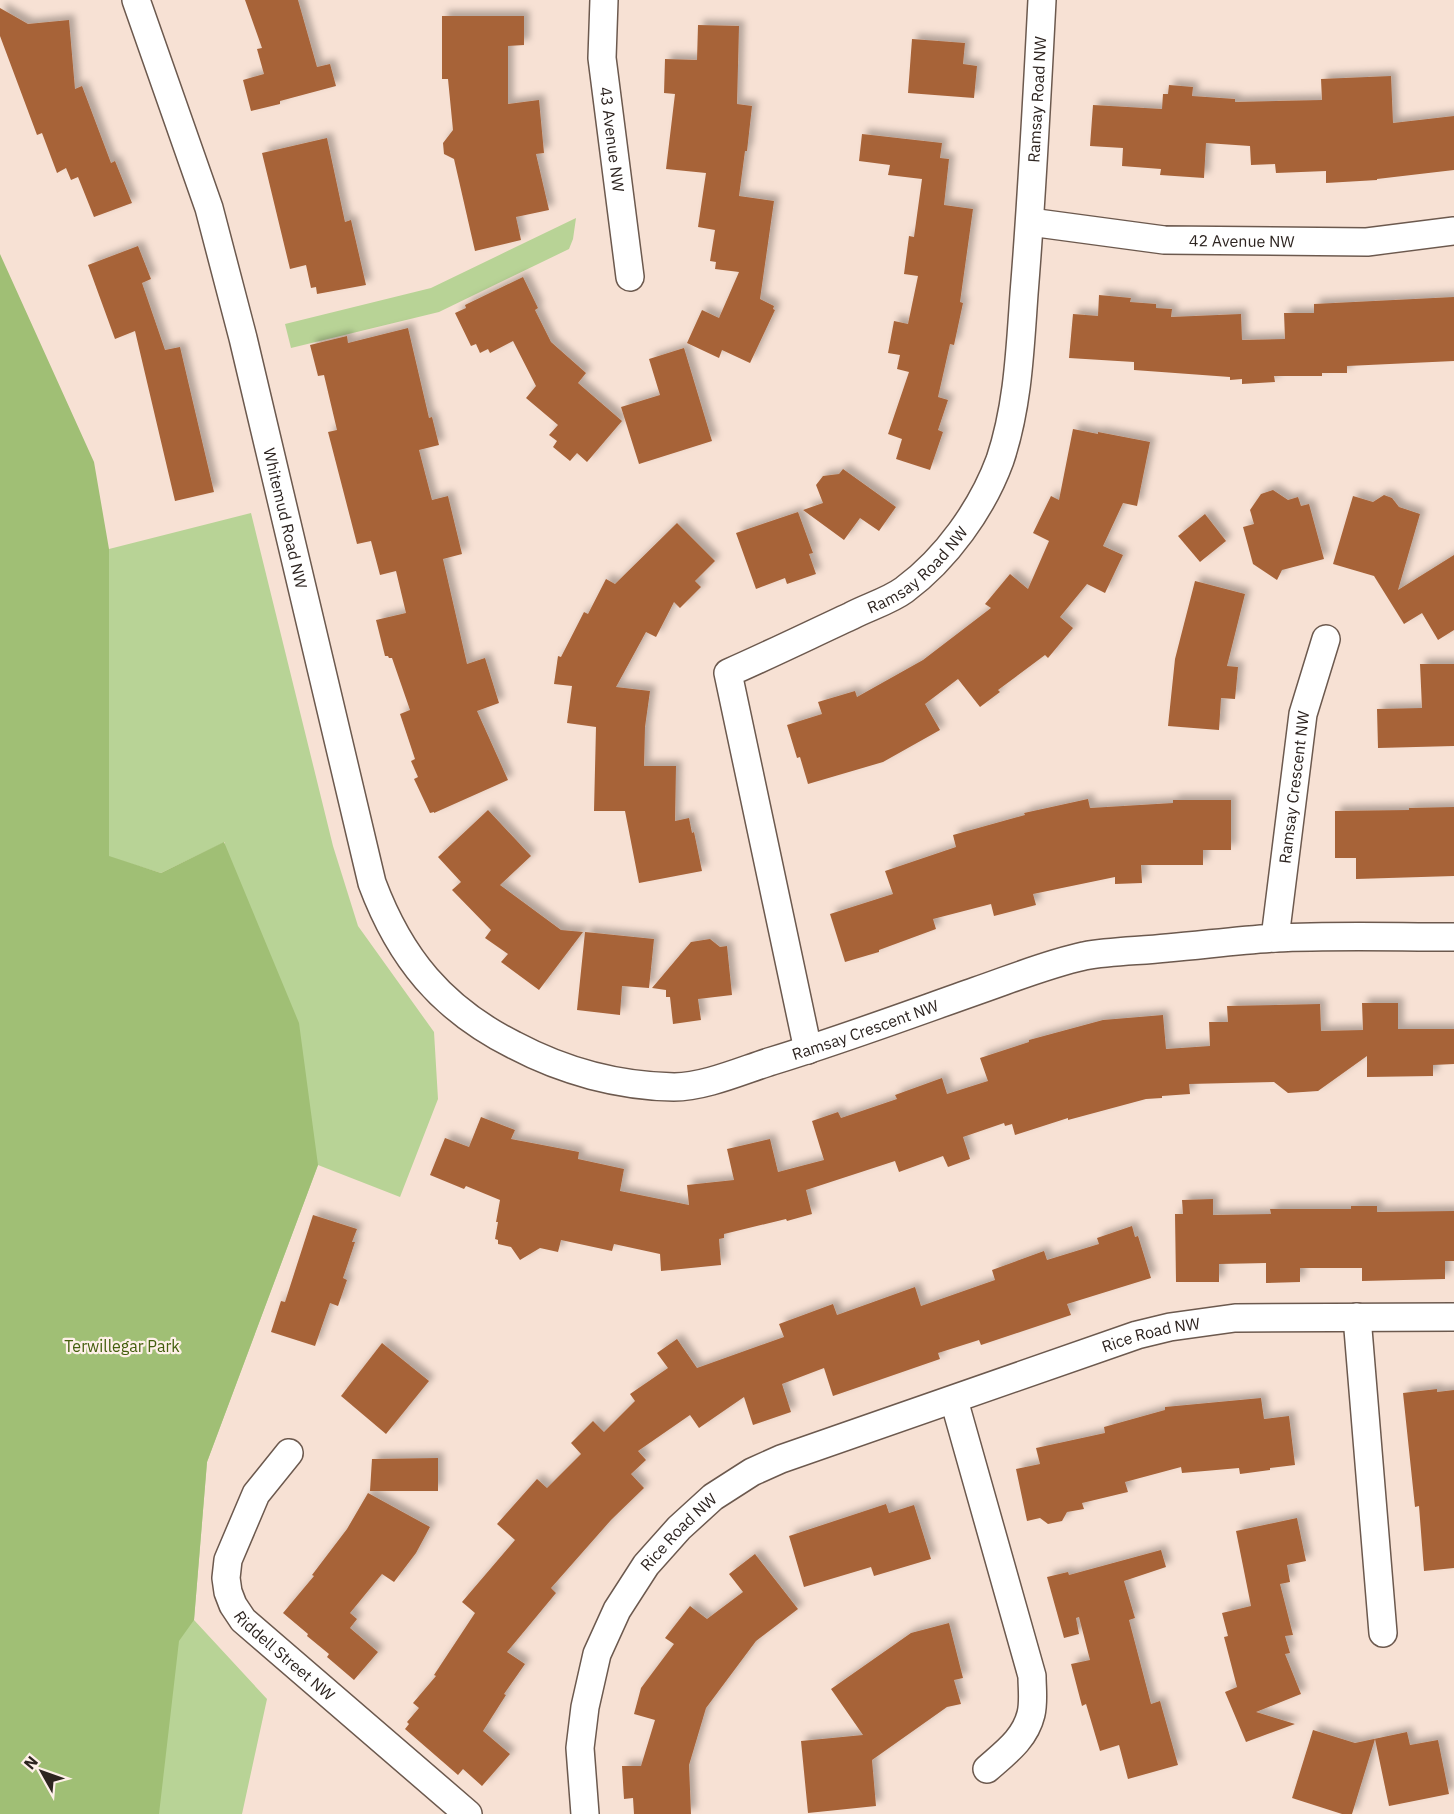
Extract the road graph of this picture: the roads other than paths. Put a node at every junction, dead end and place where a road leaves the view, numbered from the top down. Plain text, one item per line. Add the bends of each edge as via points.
1 (136, 0) edge
2 (604, 0) edge
3 (1042, 0) edge
4 (1030, 222) junction
5 (1454, 231) edge
6 (630, 277) dead end
7 (1326, 639) dead end
8 (1454, 937) edge
9 (1275, 938) junction
10 (466, 1016) joint
11 (808, 1050) junction
12 (1357, 1317) junction
13 (1454, 1317) edge
14 (954, 1400) junction
15 (289, 1453) dead end
16 (1383, 1633) dead end
17 (987, 1769) dead end
18 (468, 1814) edge
19 (585, 1814) edge

1 - 10 street, Whitemud Road NW via 209,208 372,883 394,935 410,958 427,981
2 - 6 street, 43 Avenue NW via 602,58
3 - 4 street, Ramsay Road NW
4 - 5 street, 42 Avenue NW via 1164,240 1366,242
4 - 11 street, Ramsay Road NW via 1016,396 994,472 969,520 927,570 903,591 728,673
7 - 9 street, Ramsay Crescent NW via 1303,714
8 - 9 street, Ramsay Crescent NW
9 - 11 street, Ramsay Crescent NW via 1085,956
10 - 11 street, Ramsay Crescent NW via 532,1055 602,1078 639,1084 677,1087 706,1082
12 - 13 street, Rice Road NW
12 - 14 street, Rice Road NW via 1235,1318 1170,1327
12 - 16 street
14 - 17 street via 1032,1676 1032,1713 1025,1731
14 - 19 street, Rice Road NW via 752,1472 714,1497 646,1565 617,1610 597,1654 580,1748
15 - 18 street, Riddell Street NW via 256,1494 228,1560 226,1578 232,1605 243,1620

